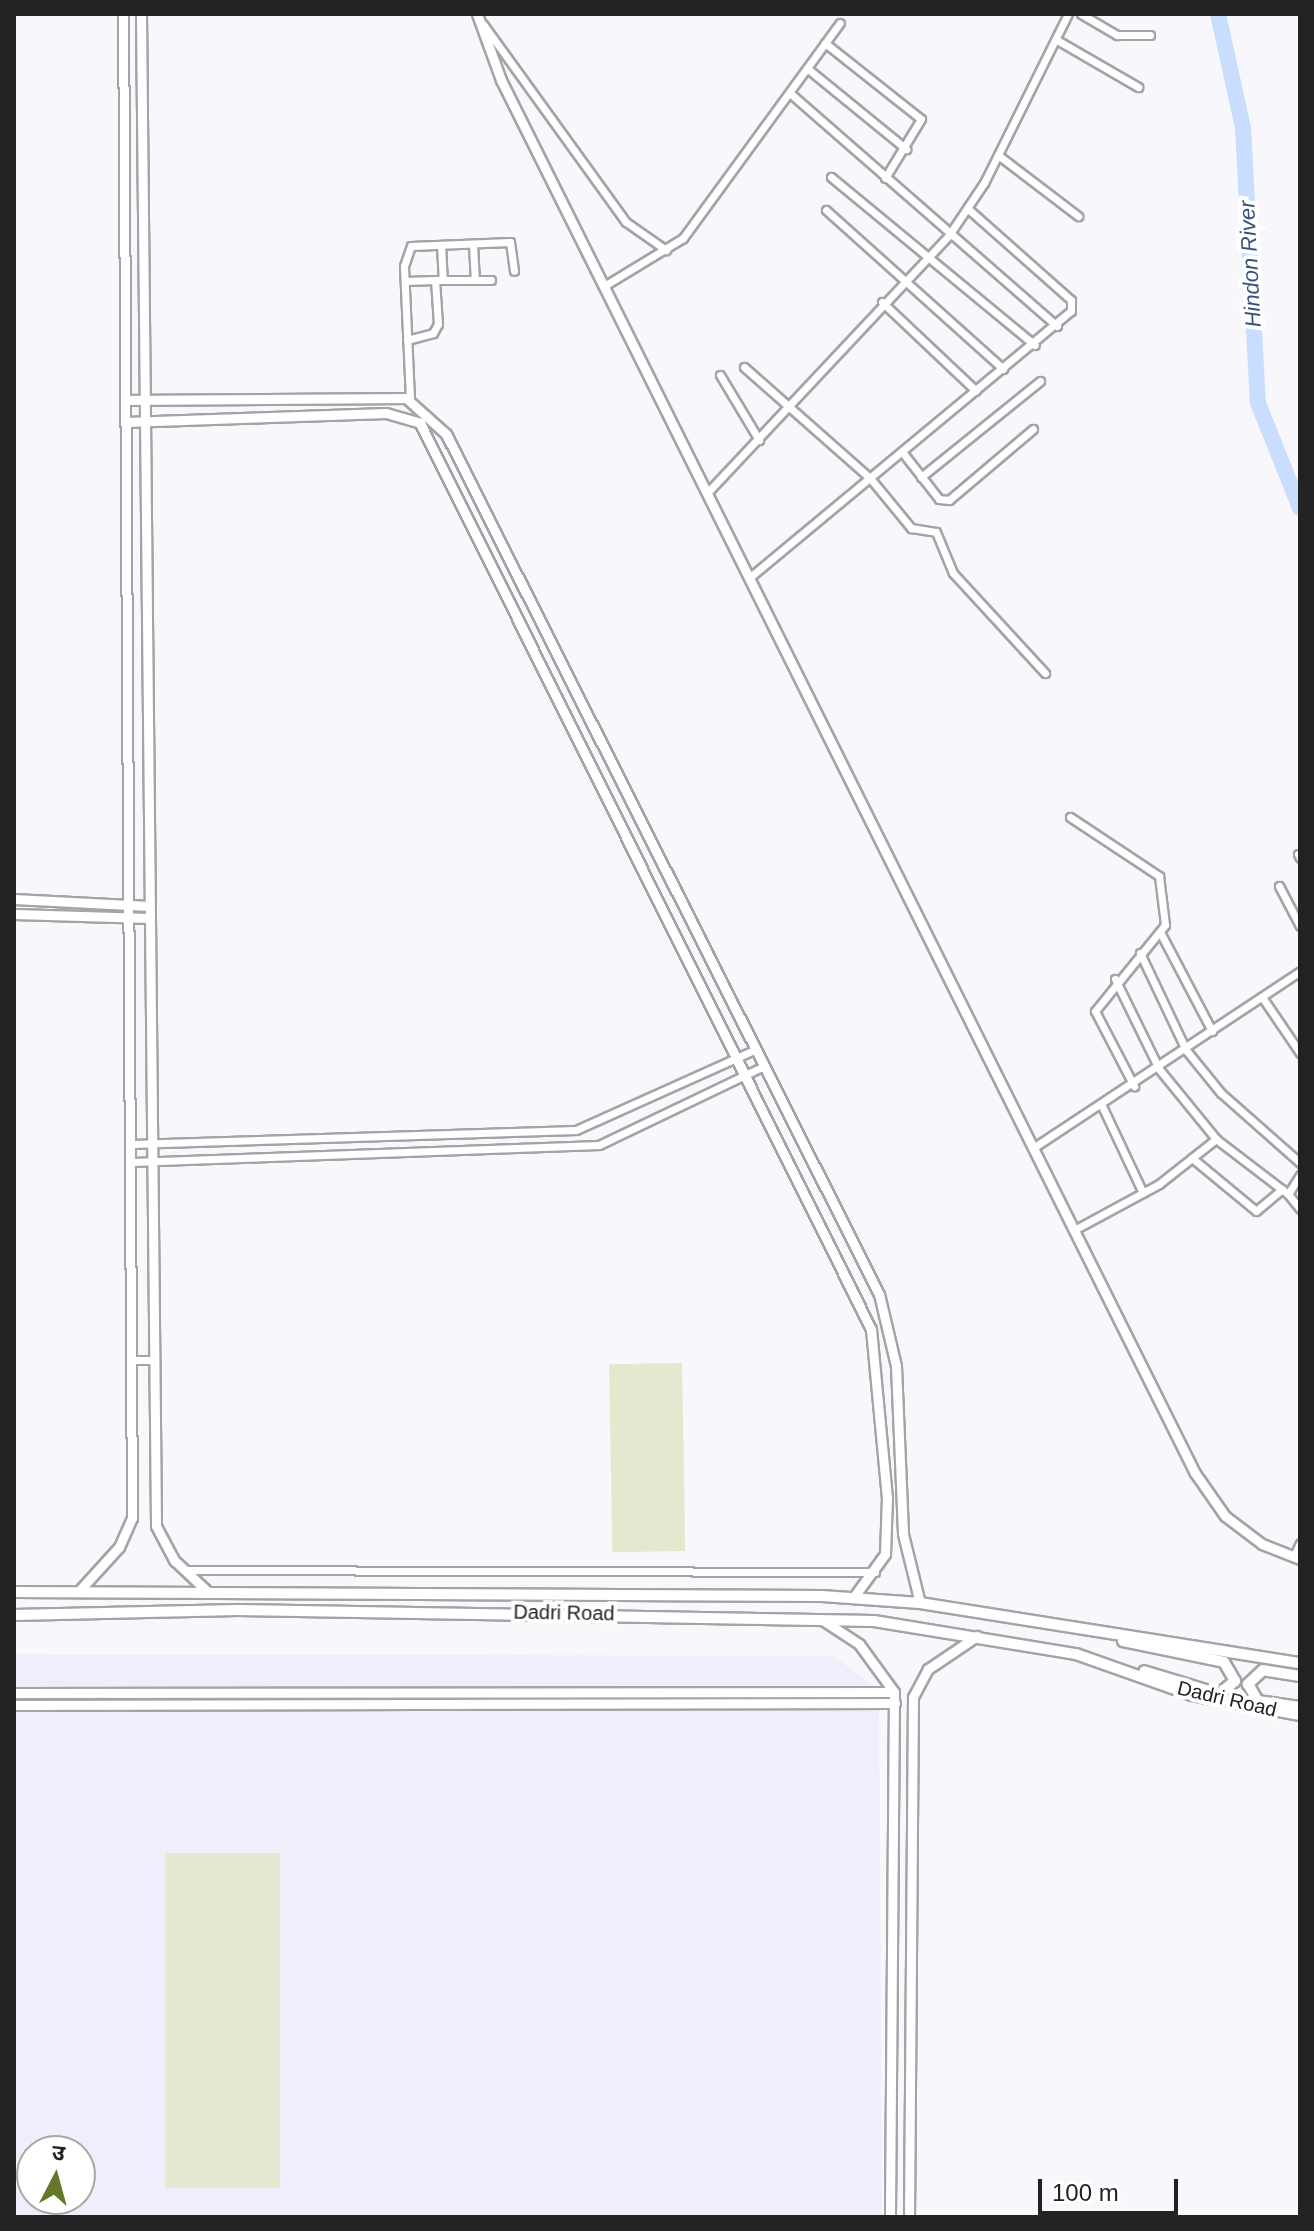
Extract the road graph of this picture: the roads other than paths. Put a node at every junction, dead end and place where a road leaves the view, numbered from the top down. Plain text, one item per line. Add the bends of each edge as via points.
1 (123, 14) edge
2 (141, 14) edge
3 (1068, 14) edge
4 (1081, 14) edge
5 (477, 15) edge
6 (840, 23) dead end
7 (1150, 35) dead end
8 (1057, 40) junction
9 (825, 43) junction
10 (808, 69) junction
11 (1138, 87) dead end
12 (791, 94) junction
13 (906, 149) junction
14 (998, 155) junction
15 (831, 177) dead end
16 (885, 178) junction
17 (968, 209) junction
18 (826, 210) dead end
19 (1078, 216) dead end
20 (949, 235) junction
21 (473, 244) junction
22 (441, 245) junction
23 (666, 250) junction
24 (927, 254) junction
25 (514, 271) dead end
26 (904, 277) junction
27 (439, 280) junction
28 (475, 280) junction
29 (491, 280) dead end
30 (405, 281) junction
31 (604, 286) junction
32 (882, 302) junction
33 (1057, 326) junction
34 (407, 340) junction
35 (1035, 345) junction
36 (744, 367) dead end
37 (1003, 369) junction
38 (720, 375) dead end
39 (1040, 381) dead end
40 (976, 391) junction
41 (126, 400) junction
42 (145, 401) junction
43 (413, 401) junction
44 (791, 406) junction
45 (412, 418) junction
46 (144, 421) junction
47 (126, 422) junction
48 (1033, 429) dead end
49 (759, 440) junction
50 (903, 453) junction
51 (921, 477) junction
52 (870, 478) junction
53 (707, 493) junction
54 (749, 578) junction
55 (1045, 673) dead end
56 (1070, 817) dead end
57 (1279, 886) dead end
58 (14, 899) edge
59 (130, 905) junction
60 (149, 906) junction
61 (14, 914) edge
62 (130, 918) junction
63 (149, 918) junction
64 (1300, 926) edge
65 (1160, 932) junction
66 (1140, 953) junction
67 (1300, 971) edge
68 (1115, 979) junction
69 (1262, 997) junction
70 (1212, 1031) junction
71 (754, 1050) junction
72 (1186, 1050) junction
73 (1300, 1053) edge
74 (738, 1057) junction
75 (762, 1067) junction
76 (1159, 1069) junction
77 (745, 1076) junction
78 (1134, 1086) junction
79 (1102, 1106) junction
80 (1216, 1139) junction
81 (132, 1144) junction
82 (152, 1144) junction
83 (1033, 1148) junction
84 (1192, 1158) junction
85 (132, 1162) junction
86 (151, 1162) junction
87 (1300, 1163) edge
88 (1300, 1175) edge
89 (1285, 1192) junction
90 (1143, 1193) junction
91 (1300, 1209) edge
92 (1074, 1230) junction
93 (134, 1360) junction
94 (154, 1360) junction
95 (1300, 1543) edge
96 (1297, 1557) edge
97 (185, 1570) junction
98 (875, 1572) junction
99 (207, 1591) junction
100 (14, 1592) edge
101 (78, 1592) junction
102 (853, 1598) junction
103 (920, 1603) junction
104 (14, 1615) edge
105 (813, 1616) junction
106 (979, 1634) junction
107 (1105, 1637) junction
108 (1111, 1663) junction
109 (1300, 1663) edge
110 (1300, 1676) edge
111 (14, 1693) edge
112 (894, 1697) junction
113 (14, 1705) edge
114 (1300, 1707) edge
115 (1300, 1715) edge
116 (897, 1759) junction
117 (914, 1759) junction
118 (890, 2217) edge
119 (909, 2217) edge

1 - 41 street
2 - 42 street
3 - 8 street
4 - 7 street via 1117,35
5 - 23 street via 616,210
5 - 31 street via 485,46
6 - 9 street
8 - 11 street
8 - 14 street
9 - 10 street
9 - 13 street via 921,119
10 - 12 street
10 - 13 street
12 - 16 street
12 - 23 street via 706,210
13 - 16 street
14 - 17 street
14 - 19 street
15 - 24 street
16 - 20 street
17 - 20 street
17 - 33 street via 1071,300 1071,311
18 - 26 street
20 - 24 street
20 - 33 street
21 - 22 street
21 - 25 street via 510,242
21 - 28 street
22 - 27 street
22 - 30 street via 411,246
23 - 31 street
24 - 26 street
24 - 35 street
26 - 32 street
26 - 37 street
27 - 28 street
27 - 30 street
27 - 34 street via 438,324 433,333
28 - 29 street
30 - 34 street
31 - 53 street
32 - 40 street
32 - 44 street
33 - 35 street
34 - 43 street
35 - 37 street
36 - 44 street
37 - 40 street
38 - 49 street
39 - 51 street
40 - 50 street
41 - 42 street
41 - 47 street
42 - 43 street
42 - 46 street
43 - 45 street
43 - 71 street via 446,434
44 - 49 street
44 - 52 street
45 - 46 street
45 - 74 street
46 - 47 street
46 - 60 street
47 - 59 street
48 - 51 street via 949,500
49 - 53 street
50 - 51 street
50 - 52 street
52 - 54 street
52 - 55 street via 911,528 936,532 953,573
53 - 54 street
54 - 83 street
56 - 65 street via 1155,870 1167,916
57 - 64 street
58 - 59 street
59 - 60 street
59 - 62 street
60 - 63 street
61 - 62 street
62 - 63 street
62 - 81 street
63 - 82 street
65 - 66 street
65 - 70 street
66 - 68 street
66 - 72 street
67 - 69 street
68 - 76 street
68 - 78 street via 1095,1011
69 - 70 street
69 - 73 street
70 - 72 street
71 - 74 street
71 - 75 street
72 - 76 street
72 - 87 street via 1221,1093
74 - 77 street
74 - 82 street via 576,1130
75 - 77 street
75 - 103 street via 890,1329 903,1534
76 - 78 street
76 - 80 street
77 - 86 street via 599,1145
77 - 98 street via 871,1329 887,1497 885,1554
78 - 79 street
79 - 83 street
79 - 90 street
80 - 84 street
80 - 89 street
81 - 82 street
81 - 85 street
82 - 86 street
83 - 92 street
84 - 89 street via 1256,1211
84 - 90 street
85 - 86 street
85 - 93 street
86 - 94 street
88 - 89 street
89 - 91 street
90 - 92 street
92 - 96 street via 1195,1473 1225,1516 1262,1544
93 - 94 street
93 - 101 street via 132,1518 119,1547
94 - 97 street via 156,1526
95 - 96 street
97 - 98 street
97 - 99 street
98 - 102 street
99 - 101 main road, Dadri Road
99 - 102 main road, Dadri Road
100 - 101 main road, Dadri Road
102 - 103 main road, Dadri Road
103 - 107 main road, Dadri Road
104 - 105 main road, Dadri Road via 238,1610
105 - 106 main road, Dadri Road
105 - 112 street via 859,1644
106 - 108 main road, Dadri Road
106 - 117 street via 942,1657 920,1682 913,1697
107 - 108 main road, Dadri Road via 1224,1662 1235,1681 1219,1694
107 - 109 main road, Dadri Road via 1190,1642
108 - 115 main road, Dadri Road via 1192,1695
110 - 114 main road, Dadri Road via 1263,1670 1248,1684 1258,1701
111 - 112 street
112 - 113 street
112 - 116 street
116 - 117 street
116 - 118 street
117 - 119 street

